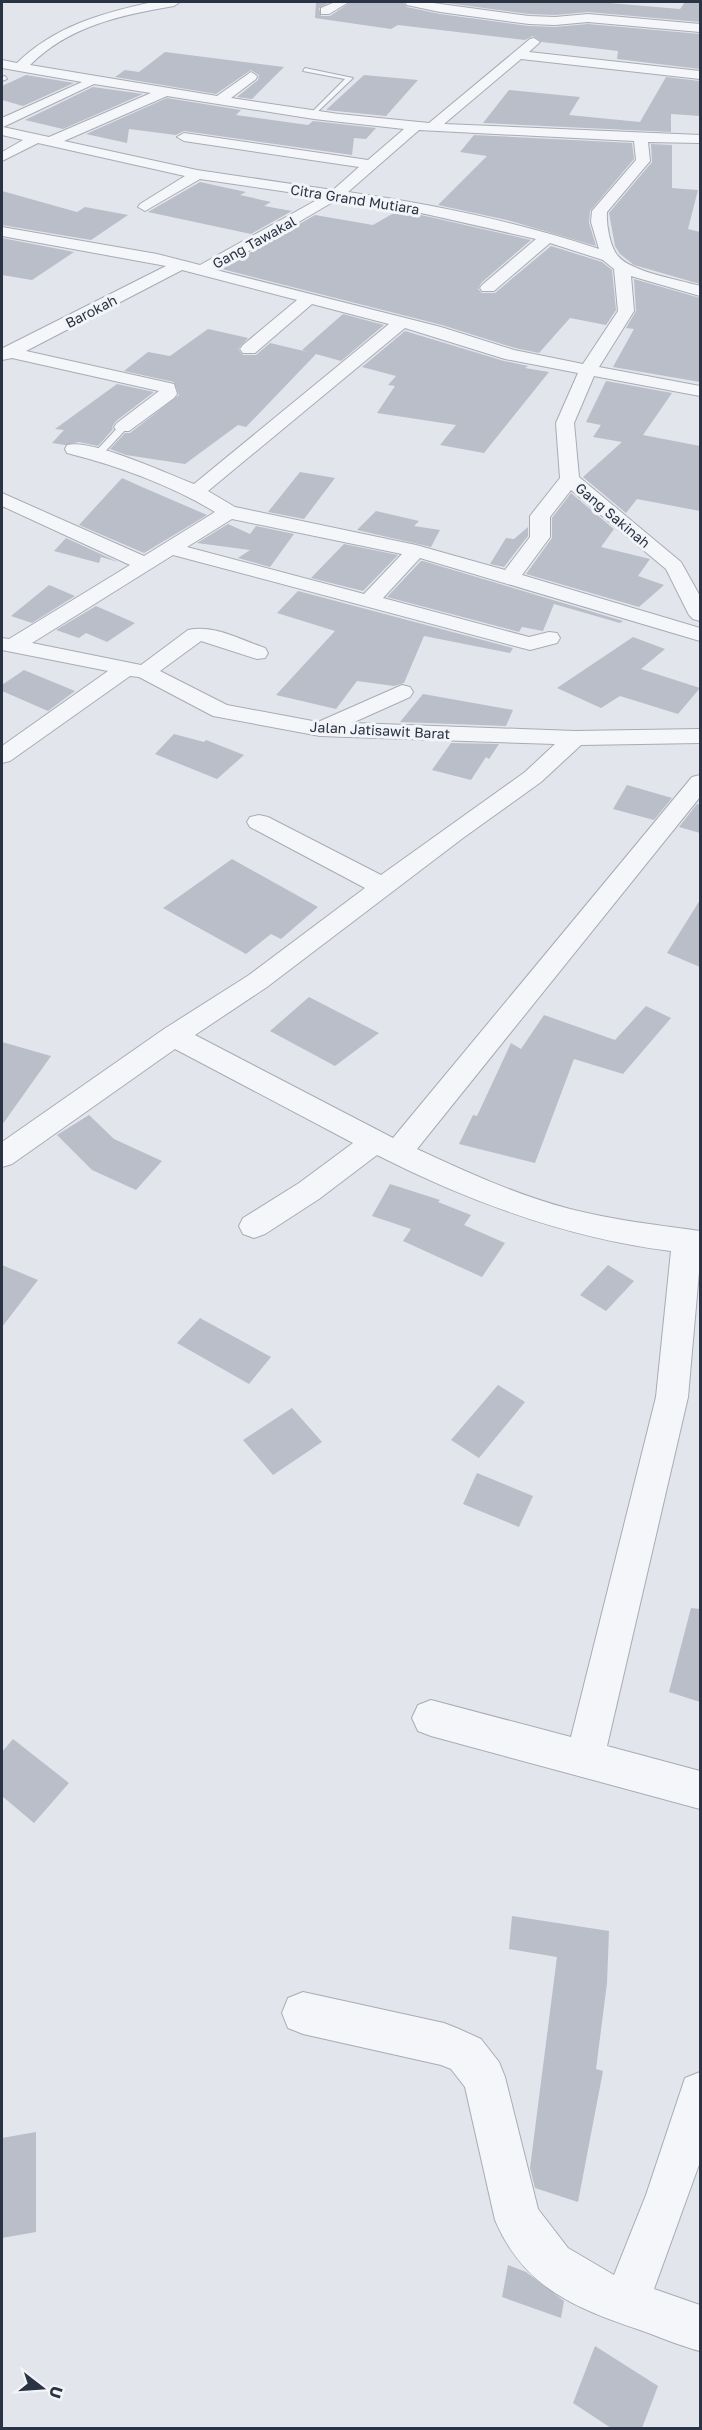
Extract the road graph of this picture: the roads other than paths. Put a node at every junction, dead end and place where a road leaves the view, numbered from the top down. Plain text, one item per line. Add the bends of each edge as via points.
1 (174, 2) edge
2 (343, 2) edge
3 (411, 2) edge
4 (440, 8) junction
5 (326, 11) dead end
6 (421, 20) dead end
7 (555, 21) junction
8 (694, 27) edge
9 (674, 44) dead end
10 (521, 55) junction
11 (2, 64) edge
12 (20, 67) junction
13 (305, 70) dead end
14 (700, 75) edge
15 (250, 76) dead end
16 (87, 84) dead end
17 (166, 92) junction
18 (221, 99) junction
19 (311, 116) junction
20 (2, 123) edge
21 (416, 126) junction
22 (432, 127) junction
23 (2, 131) edge
24 (184, 137) dead end
25 (640, 137) junction
26 (700, 139) edge
27 (42, 140) junction
28 (2, 157) edge
29 (372, 165) junction
30 (197, 174) junction
31 (337, 194) junction
32 (145, 207) dead end
33 (2, 231) edge
34 (548, 237) junction
35 (609, 257) junction
36 (180, 265) junction
37 (622, 268) junction
38 (202, 271) junction
39 (488, 288) dead end
40 (700, 291) edge
41 (309, 298) junction
42 (402, 322) junction
43 (249, 349) dead end
44 (5, 354) edge
45 (588, 370) junction
46 (700, 391) edge
47 (123, 427) joint
48 (74, 449) dead end
49 (98, 454) junction
50 (570, 479) junction
51 (196, 492) junction
52 (2, 499) edge
53 (229, 512) junction
54 (169, 549) junction
55 (416, 551) junction
56 (145, 564) junction
57 (510, 578) junction
58 (370, 600) junction
59 (700, 615) edge
60 (700, 635) edge
61 (549, 638) dead end
62 (7, 645) edge
63 (257, 653) dead end
64 (136, 670) junction
65 (402, 692) dead end
66 (320, 729) junction
67 (700, 736) edge
68 (575, 738) junction
69 (2, 756) edge
70 (700, 782) edge
71 (259, 822) dead end
72 (384, 887) junction
73 (174, 1036) junction
74 (386, 1147) junction
75 (2, 1156) edge
76 (254, 1227) dead end
77 (694, 1242) edge
78 (431, 1718) dead end
79 (585, 1759) junction
80 (700, 1790) edge
81 (303, 2013) dead end
82 (700, 2093) edge
83 (626, 2303) junction
84 (700, 2328) edge

1 - 12 street via 109,15 70,29 38,49
2 - 5 street
3 - 4 street
4 - 6 street
4 - 7 street
7 - 8 street via 588,18
7 - 10 street
8 - 9 street
10 - 14 street
10 - 22 street
11 - 12 street
12 - 17 street
13 - 19 lane via 350,78
15 - 18 street
16 - 20 street
17 - 18 street
17 - 27 street
18 - 19 street
19 - 21 street
21 - 22 street
21 - 29 street, Gang Tawakal
22 - 25 street
23 - 27 street, Citra Grand Mutiara
24 - 29 street
25 - 26 street
25 - 35 street via 644,161 600,211 599,222
27 - 28 street
27 - 30 street, Citra Grand Mutiara
29 - 31 street, Gang Tawakal
30 - 31 street, Citra Grand Mutiara
30 - 32 street
31 - 34 street, Citra Grand Mutiara
31 - 38 street, Gang Tawakal
33 - 36 street
34 - 35 street, Citra Grand Mutiara
34 - 39 street
35 - 37 street, Citra Grand Mutiara
36 - 38 street
36 - 44 street, Barokah
37 - 40 street, Citra Grand Mutiara
37 - 45 street, Gang Sakinah via 626,311
38 - 41 street
41 - 42 street
41 - 43 street
42 - 45 street via 511,355
42 - 51 street
44 - 47 street via 168,388 168,394
45 - 46 street
45 - 50 street, Gang Sakinah via 565,423
47 - 49 lane
48 - 49 street
49 - 51 street
50 - 57 street via 540,516 540,537
50 - 59 street, Gang Sakinah via 674,566
51 - 53 street
52 - 56 street
53 - 54 street
53 - 55 street
54 - 56 street
54 - 58 street
55 - 57 street
55 - 58 street
56 - 62 street
57 - 60 street
58 - 61 street via 530,644
62 - 64 street, Jalan Jatisawit Barat
63 - 64 street via 208,635 196,635
64 - 66 street, Jalan Jatisawit Barat via 221,711
64 - 69 street
65 - 66 street
66 - 68 street, Jalan Jatisawit Barat
67 - 68 street, Jalan Jatisawit Barat
68 - 72 street via 533,777
70 - 74 street
71 - 72 street
72 - 73 street via 258,981
73 - 74 street
73 - 75 street
74 - 76 street
74 - 77 street via 527,1207 615,1232
77 - 79 street via 672,1397
78 - 79 street
79 - 80 street
81 - 83 street via 444,2044 466,2054 484,2077 518,2220 552,2264 594,2292
82 - 83 street via 668,2194
83 - 84 street

